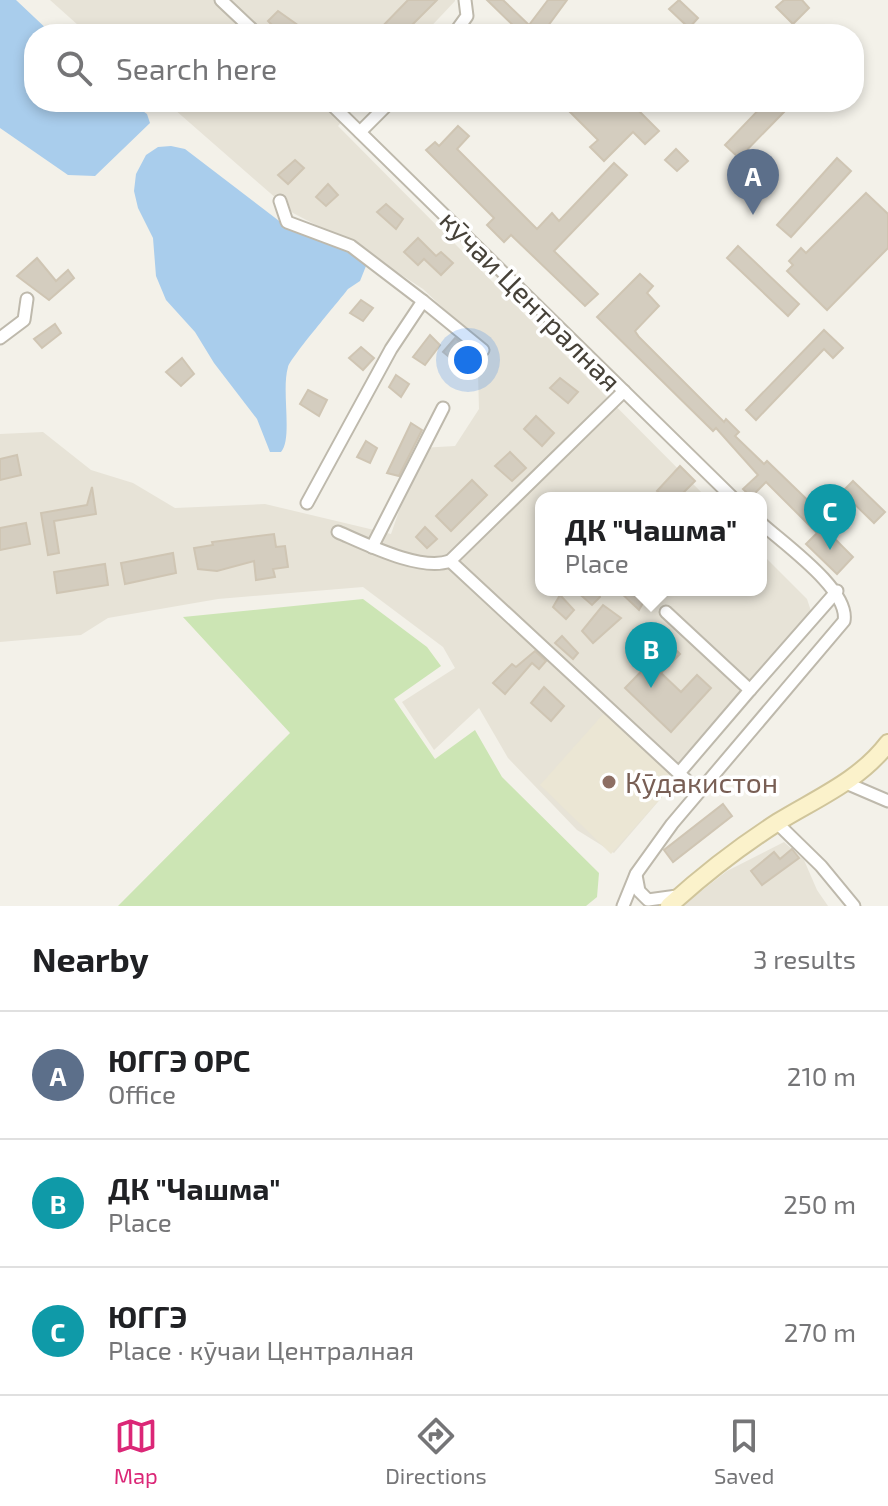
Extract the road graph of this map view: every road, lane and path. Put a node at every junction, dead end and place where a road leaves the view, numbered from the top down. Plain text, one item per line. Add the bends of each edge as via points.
1 (221, 0) edge
2 (465, 0) edge
3 (246, 24) edge
4 (461, 24) edge
5 (339, 112) edge
6 (380, 112) edge
7 (360, 132) junction
8 (280, 201) dead end
9 (27, 299) dead end
10 (423, 301) junction
11 (0, 338) edge
12 (483, 350) dead end
13 (624, 391) junction
14 (443, 408) dead end
15 (727, 492) edge
16 (307, 503) dead end
17 (767, 528) edge
18 (338, 532) dead end
19 (372, 547) junction
20 (450, 561) junction
21 (837, 591) junction
22 (666, 612) dead end
23 (750, 690) junction
24 (888, 743) edge
25 (679, 773) junction
26 (846, 783) junction
27 (698, 791) junction
28 (888, 801) edge
29 (777, 823) junction
30 (636, 874) junction
31 (676, 900) edge
32 (623, 906) edge
33 (854, 906) edge

1 - 3 street
2 - 4 street via 467,16
5 - 7 street, кӯчаи Централная
6 - 7 street
7 - 13 street, кӯчаи Централная
8 - 10 street via 287,222 351,246
9 - 11 street via 24,320
10 - 12 street
10 - 16 street
13 - 15 street, кӯчаи Централная
13 - 20 street
14 - 19 street
17 - 21 street
18 - 19 street
19 - 20 street via 429,564
20 - 25 street
21 - 23 street
21 - 27 street via 846,612 841,627
22 - 23 street
23 - 25 street
24 - 26 main road
25 - 27 street
26 - 28 street
26 - 29 main road
27 - 30 street
29 - 31 main road
29 - 33 street
30 - 31 street via 639,891 648,900
30 - 32 street

